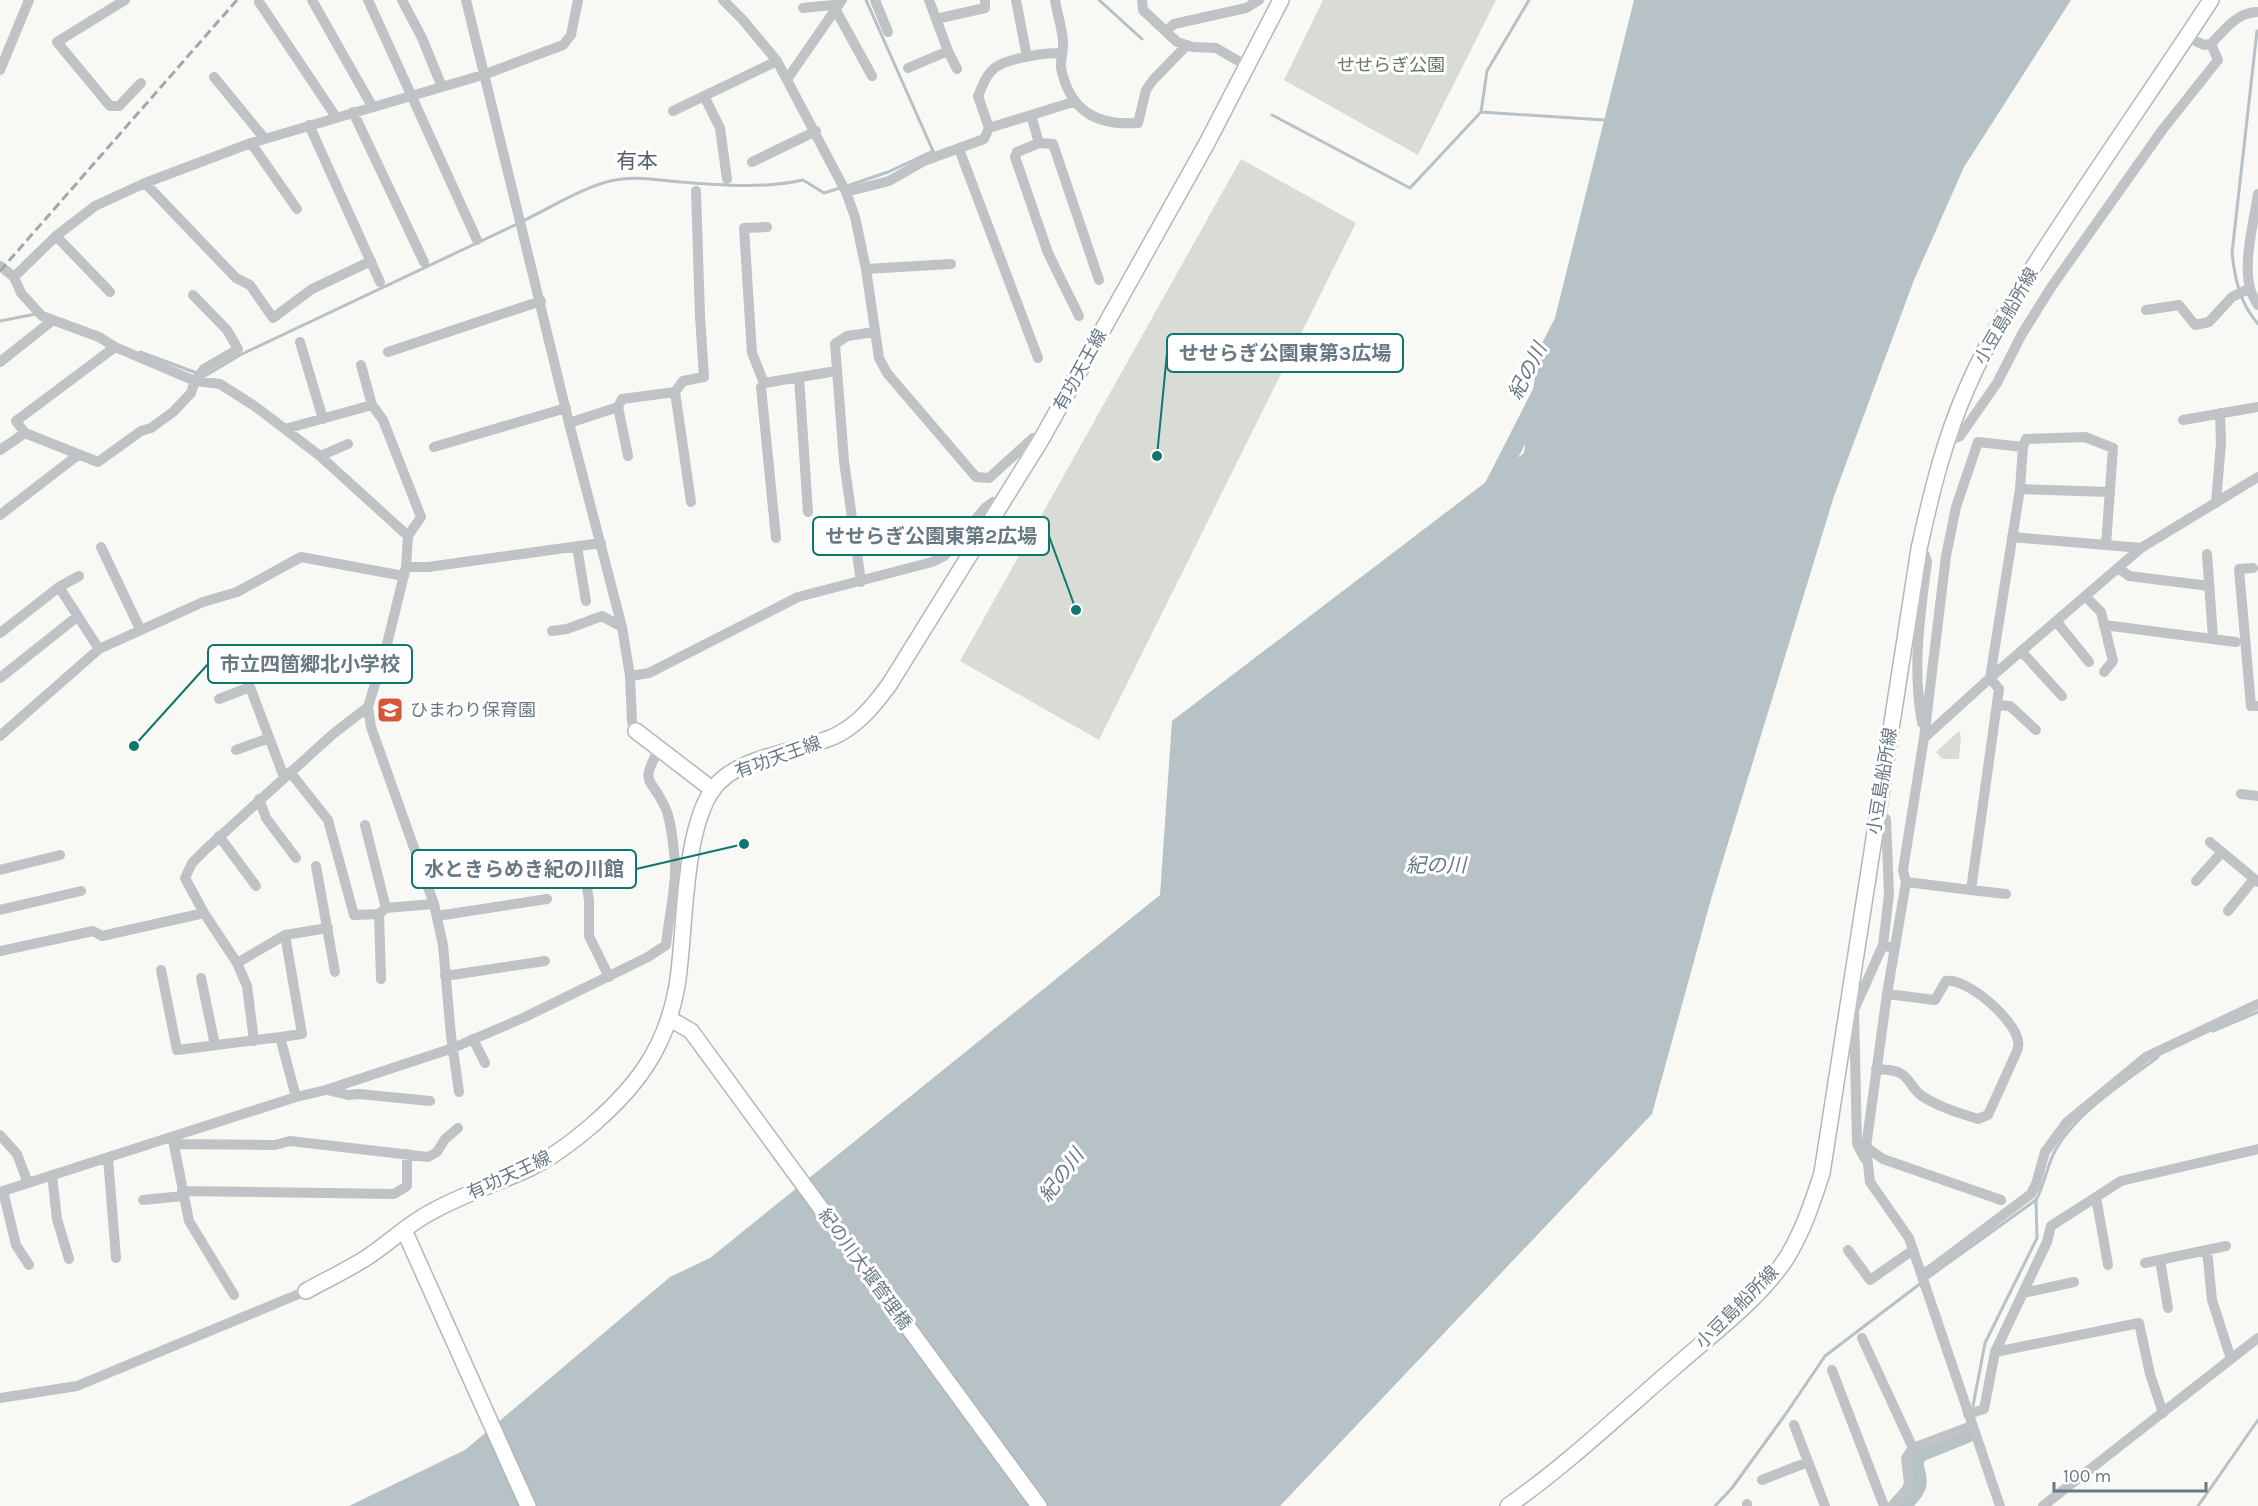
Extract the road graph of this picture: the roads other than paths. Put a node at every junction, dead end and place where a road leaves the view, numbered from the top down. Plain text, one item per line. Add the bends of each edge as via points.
1 (29, 0) edge
2 (124, 0) edge
3 (312, 0) edge
4 (368, 0) edge
5 (402, 0) edge
6 (466, 0) edge
7 (578, 0) edge
8 (723, 0) edge
9 (875, 0) edge
10 (929, 0) edge
11 (985, 0) edge
12 (1016, 0) edge
13 (1055, 0) edge
14 (1142, 0) edge
15 (1259, 0) edge
16 (1281, 0) edge
17 (2211, 0) edge
18 (259, 2) dead end
19 (839, 4) edge
20 (803, 8) dead end
21 (2258, 12) edge
22 (936, 18) junction
23 (1166, 31) junction
24 (888, 32) dead end
25 (2187, 37) junction
26 (2211, 44) junction
27 (1187, 45) junction
28 (948, 51) junction
29 (1062, 54) junction
30 (1027, 57) junction
31 (777, 61) junction
32 (1247, 66) junction
33 (908, 68) dead end
34 (957, 69) dead end
35 (0, 70) edge
36 (486, 74) junction
37 (872, 76) dead end
38 (214, 77) dead end
39 (788, 78) junction
40 (141, 83) dead end
41 (442, 87) junction
42 (412, 94) junction
43 (704, 96) junction
44 (1073, 102) junction
45 (372, 106) junction
46 (673, 111) dead end
47 (353, 112) junction
48 (1031, 115) junction
49 (336, 117) junction
50 (309, 125) junction
51 (990, 128) junction
52 (816, 131) junction
53 (265, 139) junction
54 (251, 143) junction
55 (1039, 143) junction
56 (959, 149) junction
57 (752, 162) dead end
58 (727, 179) dead end
59 (145, 183) junction
60 (844, 188) junction
61 (696, 191) dead end
62 (2258, 194) edge
63 (297, 209) dead end
64 (767, 226) dead end
65 (56, 236) junction
66 (477, 240) dead end
67 (371, 261) junction
68 (424, 262) dead end
69 (951, 264) dead end
70 (0, 266) edge
71 (866, 269) junction
72 (15, 277) junction
73 (1099, 280) dead end
74 (380, 282) dead end
75 (2248, 289) junction
76 (110, 292) dead end
77 (193, 295) dead end
78 (541, 301) junction
79 (2258, 305) edge
80 (2146, 310) dead end
81 (1079, 316) dead end
82 (53, 320) junction
83 (875, 332) junction
84 (300, 342) dead end
85 (115, 347) junction
86 (388, 352) dead end
87 (1038, 358) dead end
88 (0, 362) edge
89 (361, 365) dead end
90 (836, 371) junction
91 (198, 376) junction
92 (799, 377) junction
93 (764, 383) junction
94 (675, 392) junction
95 (372, 405) junction
96 (2258, 406) edge
97 (618, 407) junction
98 (566, 408) junction
99 (2220, 414) junction
100 (323, 419) junction
101 (2183, 420) dead end
102 (569, 423) junction
103 (285, 429) junction
104 (25, 433) junction
105 (1948, 435) junction
106 (1041, 440) junction
107 (348, 444) dead end
108 (434, 447) dead end
109 (2023, 447) junction
110 (0, 450) edge
111 (78, 455) junction
112 (320, 456) junction
113 (628, 456) dead end
114 (2258, 477) edge
115 (2020, 489) junction
116 (2110, 492) junction
117 (691, 502) dead end
118 (993, 502) dead end
119 (2216, 503) junction
120 (808, 512) dead end
121 (0, 515) edge
122 (408, 536) junction
123 (2012, 537) junction
124 (776, 538) dead end
125 (601, 543) junction
126 (2106, 545) junction
127 (101, 547) dead end
128 (577, 547) junction
129 (2141, 548) junction
130 (1919, 549) junction
131 (2207, 554) dead end
132 (2253, 567) dead end
133 (2118, 568) junction
134 (405, 572) junction
135 (79, 576) dead end
136 (861, 582) junction
137 (2209, 586) junction
138 (59, 587) junction
139 (2085, 596) junction
140 (586, 601) dead end
141 (78, 616) junction
142 (2056, 621) junction
143 (2104, 625) junction
144 (622, 627) junction
145 (140, 629) junction
146 (552, 631) dead end
147 (0, 633) edge
148 (2213, 638) junction
149 (2236, 642) dead end
150 (99, 649) junction
151 (2021, 651) junction
152 (2089, 662) dead end
153 (2104, 672) dead end
154 (630, 676) junction
155 (0, 678) edge
156 (1990, 678) junction
157 (2062, 696) dead end
158 (219, 699) dead end
159 (1997, 705) junction
160 (2258, 706) edge
161 (368, 707) junction
162 (2036, 730) dead end
163 (636, 731) joint
164 (0, 736) edge
165 (269, 738) junction
166 (1924, 738) junction
167 (659, 749) junction
168 (236, 750) dead end
169 (287, 774) junction
170 (713, 790) junction
171 (2241, 794) dead end
172 (2258, 796) edge
173 (259, 799) junction
174 (1877, 812) junction
175 (365, 825) dead end
176 (219, 836) junction
177 (2210, 842) dead end
178 (2222, 852) junction
179 (60, 855) dead end
180 (296, 858) dead end
181 (316, 866) dead end
182 (0, 870) edge
183 (584, 871) dead end
184 (2256, 880) edge
185 (2196, 881) dead end
186 (1906, 882) junction
187 (256, 886) dead end
188 (1971, 890) junction
189 (81, 891) dead end
190 (2006, 894) dead end
191 (547, 899) dead end
192 (434, 904) junction
193 (0, 910) edge
194 (2228, 910) dead end
195 (382, 911) junction
196 (204, 913) junction
197 (437, 916) junction
198 (328, 928) junction
199 (285, 935) junction
200 (1888, 946) junction
201 (0, 951) edge
202 (545, 961) dead end
203 (237, 963) junction
204 (161, 970) dead end
205 (335, 972) dead end
206 (445, 976) junction
207 (609, 977) junction
208 (201, 978) dead end
209 (381, 979) dead end
210 (1887, 994) junction
211 (2258, 1004) edge
212 (1850, 1010) junction
213 (670, 1019) junction
214 (280, 1037) junction
215 (473, 1039) junction
216 (254, 1041) junction
217 (215, 1045) junction
218 (453, 1048) junction
219 (485, 1064) dead end
220 (1876, 1069) junction
221 (326, 1090) junction
222 (459, 1092) dead end
223 (296, 1097) junction
224 (430, 1101) dead end
225 (458, 1128) dead end
226 (0, 1135) edge
227 (173, 1140) junction
228 (1866, 1147) junction
229 (2258, 1149) edge
230 (408, 1154) junction
231 (108, 1158) junction
232 (1883, 1159) junction
233 (1866, 1161) junction
234 (52, 1175) junction
235 (1870, 1182) junction
236 (28, 1183) junction
237 (2, 1192) edge
238 (182, 1194) junction
239 (2096, 1197) junction
240 (143, 1200) dead end
241 (2001, 1200) dead end
242 (404, 1230) junction
243 (2226, 1246) dead end
244 (1848, 1250) dead end
245 (1913, 1250) junction
246 (2207, 1250) junction
247 (116, 1258) dead end
248 (69, 1259) dead end
249 (2160, 1260) junction
250 (2145, 1263) dead end
251 (29, 1265) dead end
252 (2108, 1265) dead end
253 (1924, 1279) junction
254 (2074, 1282) dead end
255 (306, 1291) joint
256 (2023, 1293) junction
257 (234, 1295) dead end
258 (2168, 1308) dead end
259 (1862, 1338) dead end
260 (2258, 1338) edge
261 (1995, 1352) junction
262 (2231, 1359) junction
263 (1832, 1370) dead end
264 (0, 1398) edge
265 (2163, 1413) junction
266 (1968, 1414) junction
267 (1794, 1425) dead end
268 (1972, 1426) junction
269 (1913, 1448) junction
270 (1808, 1462) junction
271 (1762, 1480) dead end
272 (528, 1506) edge
273 (1039, 1506) edge
274 (1508, 1506) edge
275 (1825, 1506) edge
276 (1884, 1506) edge
277 (1893, 1506) edge
278 (2000, 1506) edge
279 (2043, 1506) edge

1 - 35 street
2 - 40 street via 57,42 110,106 120,106
3 - 45 street
4 - 42 street
5 - 41 street
6 - 36 street
7 - 36 street via 571,35 563,45
8 - 31 street
9 - 24 street
10 - 22 street
11 - 22 street via 985,8
12 - 30 street
13 - 29 street
14 - 23 street via 1143,10
15 - 23 street via 1246,8 1174,24
16 - 32 main road, 有功天王線
17 - 25 main road, 小豆島船所線
18 - 49 street
19 - 20 street
19 - 37 street
19 - 39 street
21 - 26 street via 2239,16
22 - 28 street
23 - 27 street via 1177,42
25 - 26 street
25 - 105 main road, 小豆島船所線 via 2008,308 1966,389
26 - 105 street via 2218,60 2163,129 2052,286 1981,407 1960,436
27 - 32 street via 1216,48
27 - 44 street via 1146,90 1138,123 1109,124
28 - 33 street
28 - 34 street
29 - 30 street
29 - 44 street via 1061,67
30 - 51 street via 997,66 986,77 978,96
31 - 39 street
31 - 43 street
32 - 106 main road, 有功天王線
36 - 41 street
36 - 78 street
38 - 53 street
39 - 52 street
41 - 42 street
42 - 45 street
42 - 66 street
43 - 46 street
43 - 58 street via 720,128
44 - 48 street
45 - 47 street
47 - 49 street
47 - 68 street
48 - 51 street
48 - 55 street
49 - 50 street
50 - 53 street
50 - 67 street
51 - 56 street via 984,139
52 - 57 street
52 - 60 street
53 - 54 street
54 - 59 street
54 - 63 street
55 - 73 street via 1053,144
55 - 81 street via 1017,152 1015,157 1047,253
56 - 60 street via 889,181
56 - 87 street
59 - 65 street via 94,206
59 - 67 street via 236,278 250,285 273,318 312,290
60 - 71 street via 855,217
61 - 94 street via 705,377 683,381
62 - 75 street via 2250,240
64 - 93 street via 744,228 752,353
65 - 72 street
65 - 76 street
67 - 74 street
69 - 71 street
70 - 72 street
71 - 83 street
72 - 82 street via 21,293 39,313
75 - 79 street
75 - 80 street via 2235,295 2209,322 2195,325 2179,305
77 - 91 street via 227,330 238,349
78 - 86 street
78 - 98 street
82 - 85 street
82 - 88 street
83 - 90 street via 847,336 835,344
83 - 106 street via 879,358 887,373 976,477 989,478 1034,438
84 - 100 street
85 - 91 street
85 - 104 street via 16,421
89 - 95 street
90 - 92 street
90 - 136 street
91 - 103 street via 220,384
91 - 111 street via 191,393 151,428 98,462
92 - 93 street
92 - 120 street
93 - 124 street via 761,387
94 - 97 street via 622,399
94 - 117 street
95 - 100 street
95 - 122 street via 382,420 421,517
96 - 99 street
97 - 102 street
97 - 113 street
98 - 102 street
98 - 108 street
99 - 101 street
99 - 119 street
100 - 103 street
102 - 125 street
103 - 112 street
104 - 110 street
104 - 111 street
105 - 130 main road, 小豆島船所線
106 - 170 main road, 有功天王線 via 873,707 838,734 742,767
107 - 112 street
109 - 115 street
109 - 116 street via 2026,439 2085,437 2113,448
109 - 166 street via 1978,442 1956,507 1946,556
111 - 121 street
112 - 122 street
114 - 119 street
115 - 116 street
115 - 123 street
116 - 126 street
118 - 136 street via 944,556
119 - 129 street
122 - 134 street
123 - 126 street
123 - 156 street
125 - 128 street
125 - 144 street
126 - 129 street
127 - 145 street
128 - 134 street
128 - 140 street
129 - 133 street
130 - 166 street via 1928,562 1919,622 1917,692
130 - 174 main road, 小豆島船所線
131 - 137 street
132 - 160 street via 2239,569 2251,706
133 - 137 street via 2129,576
133 - 139 street
134 - 145 street via 302,558 237,592
134 - 161 street
135 - 138 street
136 - 154 street via 798,597 648,672
137 - 148 street
138 - 141 street
138 - 147 street
139 - 142 street
139 - 143 street via 2101,612
141 - 150 street
141 - 155 street
142 - 151 street
142 - 152 street
143 - 148 street
143 - 153 street via 2113,661
144 - 146 street via 602,616
144 - 154 street
145 - 150 street
148 - 149 street
150 - 164 street
151 - 156 street
151 - 157 street
154 - 163 street via 632,723
156 - 159 street via 1999,689
156 - 166 street
158 - 165 street via 250,687
159 - 162 street via 2010,706
159 - 188 street
161 - 169 street
161 - 192 street via 371,726
163 - 167 main road
165 - 168 street
165 - 169 street
166 - 186 street via 1903,870
167 - 170 main road
167 - 207 street via 648,771 649,783 665,807 675,865 666,945
169 - 173 street
169 - 195 street via 328,820 354,915
170 - 213 main road, 有功天王線 via 697,822
171 - 172 street
173 - 176 street
173 - 180 street via 266,818
174 - 200 street via 1886,819
174 - 212 main road, 小豆島船所線
175 - 195 street
176 - 187 street
176 - 196 street via 192,863 186,878
177 - 178 street
178 - 184 street
178 - 185 street
179 - 182 street
181 - 198 street
183 - 207 street via 589,936
184 - 194 street
186 - 188 street
186 - 200 street
188 - 190 street
189 - 193 street
191 - 197 street
192 - 195 street
192 - 197 street
195 - 209 street
196 - 201 street via 102,936 93,932
196 - 203 street
197 - 206 street
198 - 199 street
198 - 205 street
199 - 203 street
199 - 214 street via 302,1034
200 - 210 street
200 - 212 street
202 - 206 street
203 - 216 street via 247,986
204 - 217 street via 177,1050
206 - 218 street
207 - 215 street
208 - 217 street
210 - 220 street
210 - 220 street via 1931,1001 1938,997 1946,981 1960,982 2005,1017 2019,1041 1988,1115 1978,1119 1922,1096 1896,1071
211 - 253 street via 2160,1049 2067,1122 2045,1152 2031,1194
212 - 233 street via 1857,1144
212 - 274 main road, 小豆島船所線 via 1822,1173 1806,1222 1788,1255 1733,1316 1565,1462
213 - 242 main road, 有功天王線 via 645,1067 621,1096 569,1143 528,1169 434,1210
213 - 273 main road, 紀の川大堰管理橋 via 691,1031
214 - 216 street
214 - 223 street
215 - 218 street
215 - 219 street
216 - 217 street
218 - 221 street
218 - 222 street
220 - 228 street
221 - 223 street
221 - 224 street
223 - 227 street
225 - 230 street via 428,1157
226 - 236 street via 17,1154
227 - 230 street via 275,1145 290,1141
227 - 231 street
227 - 238 street
228 - 232 street
228 - 233 street
229 - 239 street via 2121,1181
230 - 238 street via 407,1186 394,1194
231 - 234 street
231 - 247 street
232 - 235 street
232 - 241 street
233 - 235 street
234 - 236 street
234 - 248 street via 57,1219
235 - 245 street via 1909,1238
236 - 237 street
237 - 251 street via 16,1245
238 - 240 street
238 - 257 street via 196,1236
239 - 252 street
239 - 256 street via 2051,1226
242 - 255 main road, 有功天王線 via 365,1259
242 - 272 main road
243 - 246 street
244 - 245 street via 1870,1280
245 - 253 street
246 - 249 street
246 - 262 street via 2212,1300
249 - 250 street
249 - 258 street
253 - 266 street
254 - 256 street
255 - 264 street via 77,1386
256 - 261 street
259 - 269 street
260 - 262 street
261 - 265 street via 2139,1323
261 - 266 street via 1984,1409
262 - 265 street
263 - 276 street
265 - 279 street
266 - 268 street
267 - 270 street
268 - 269 street
268 - 278 street
269 - 277 street via 1906,1458 1907,1489
270 - 271 street
270 - 275 street

